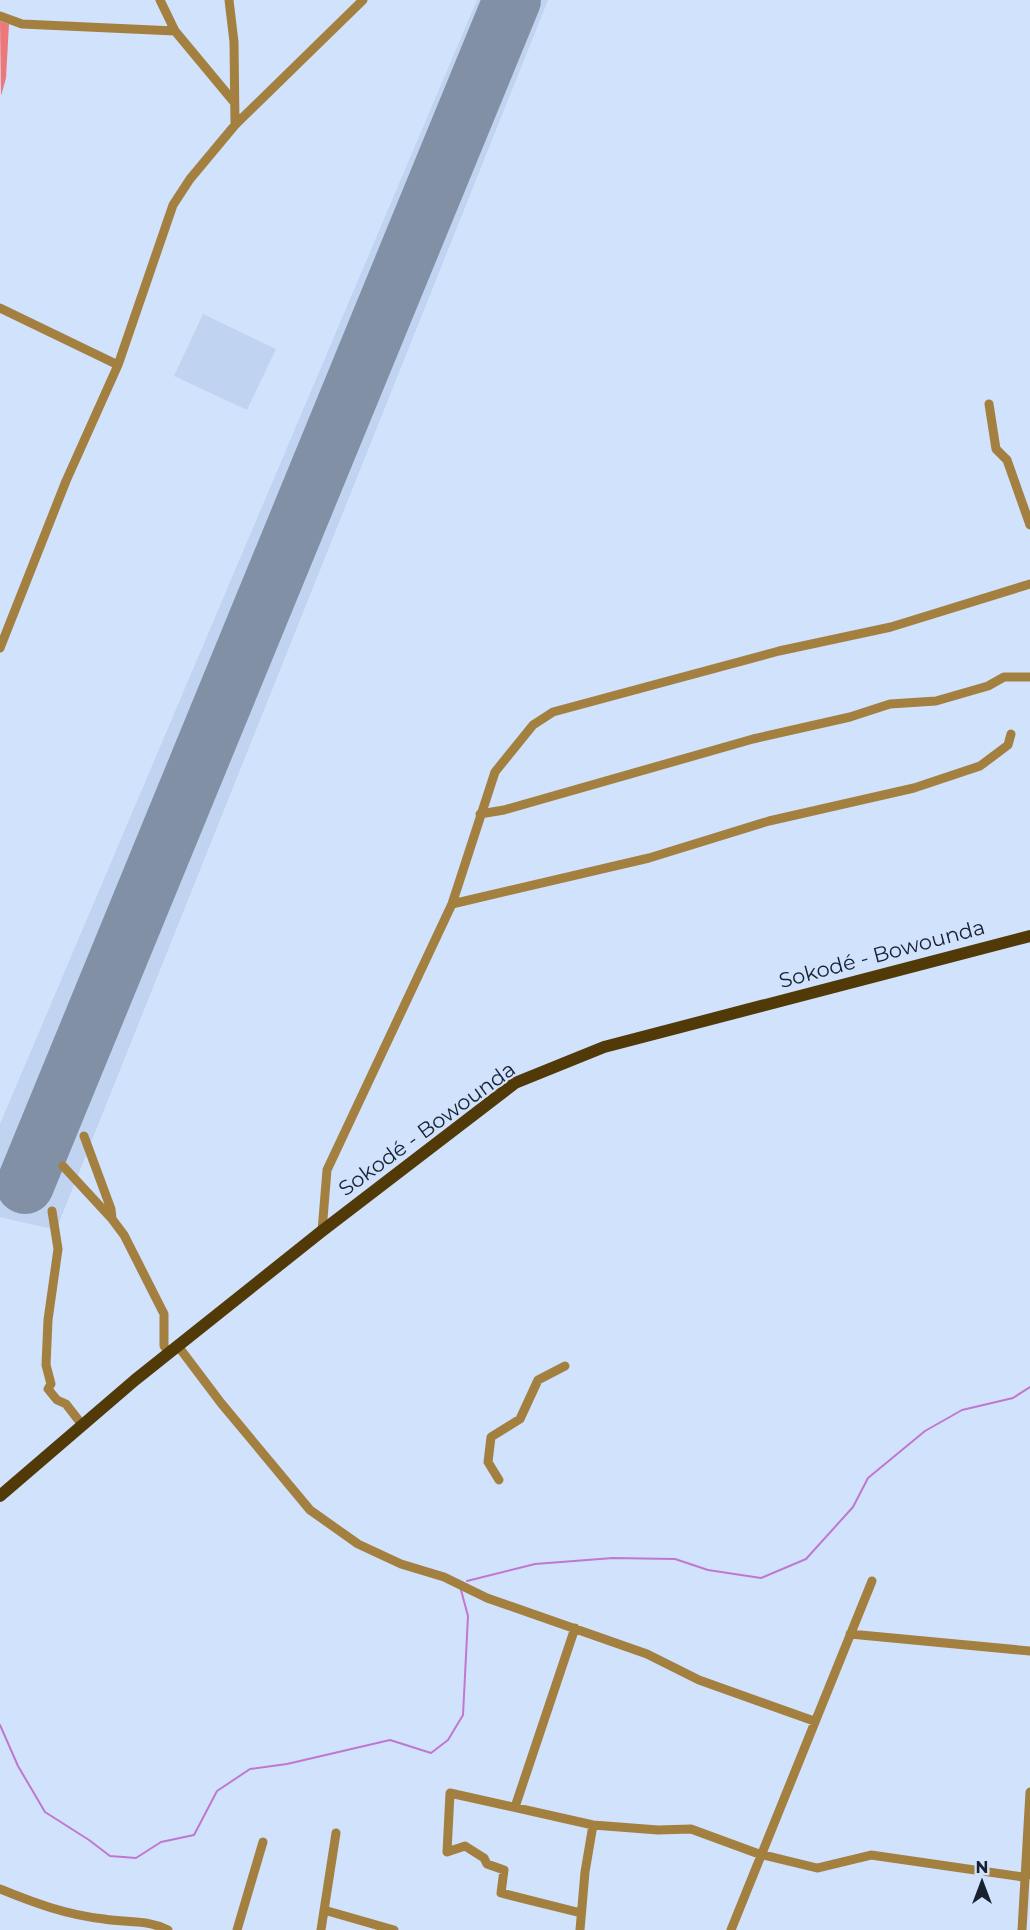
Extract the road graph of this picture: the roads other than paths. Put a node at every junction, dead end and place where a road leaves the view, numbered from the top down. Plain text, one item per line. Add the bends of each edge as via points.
1 (160, 0) edge
2 (229, 0) edge
3 (363, 0) edge
4 (0, 16) edge
5 (175, 31) junction
6 (234, 102) junction
7 (236, 125) junction
8 (0, 308) edge
9 (118, 365) junction
10 (989, 404) dead end
11 (1030, 525) edge
12 (1030, 576) edge
13 (1026, 585) edge
14 (0, 648) edge
15 (1030, 677) edge
16 (1011, 734) dead end
17 (480, 814) junction
18 (452, 904) junction
19 (1030, 936) edge
20 (84, 1136) dead end
21 (63, 1166) dead end
22 (52, 1211) dead end
23 (112, 1219) junction
24 (322, 1231) junction
25 (173, 1349) junction
26 (566, 1366) dead end
27 (83, 1426) junction
28 (499, 1480) dead end
29 (0, 1496) edge
30 (872, 1581) dead end
31 (575, 1628) junction
32 (850, 1634) junction
33 (1030, 1651) edge
34 (814, 1721) junction
35 (1030, 1792) edge
36 (515, 1807) junction
37 (593, 1825) junction
38 (336, 1833) dead end
39 (263, 1842) dead end
40 (759, 1854) junction
41 (1027, 1876) edge
42 (0, 1889) edge
43 (324, 1910) junction
44 (581, 1913) junction
45 (105, 1920) junction
46 (106, 1930) edge
47 (168, 1930) edge
48 (237, 1930) edge
49 (321, 1930) edge
50 (394, 1930) edge
51 (580, 1930) edge
52 (731, 1930) edge
53 (1022, 1930) edge

1 - 5 street
2 - 6 street via 234,32
3 - 7 street
4 - 5 street via 22,24
5 - 6 street
6 - 7 street
7 - 9 street via 190,179 174,205
8 - 9 street
9 - 14 street via 66,481
10 - 11 street via 996,449 1007,460
12 - 13 street
13 - 17 street via 891,627 779,651 553,712 533,725 495,772
15 - 17 street via 1004,678 936,701 890,704
16 - 18 street via 1008,745 980,766 914,788 765,822 650,858
17 - 18 street
18 - 24 street via 327,1170
19 - 24 main road, Sokodé - Bowounda via 604,1047 515,1083
20 - 23 street
21 - 23 street
22 - 27 street via 58,1249 48,1320 48,1389
23 - 25 street via 164,1314 164,1346
24 - 25 main road, Sokodé - Bowounda
25 - 27 main road, Sokodé - Bowounda
25 - 31 street via 310,1510 358,1544 487,1598
26 - 28 street via 538,1380 520,1419 491,1437 488,1462
27 - 29 main road, Sokodé - Bowounda
30 - 32 street
31 - 34 street via 647,1654 699,1680
31 - 36 street
32 - 33 street
32 - 34 street
34 - 40 street
35 - 41 street
36 - 37 street
36 - 44 street via 450,1792 447,1852 465,1846 487,1864 504,1870 501,1893
37 - 40 street via 658,1830 691,1828
37 - 44 street
38 - 43 street
39 - 48 street
40 - 41 street via 817,1868 871,1855
40 - 52 street
41 - 53 street
42 - 45 street via 53,1910
43 - 49 street
43 - 50 street
44 - 51 street
45 - 46 street
45 - 47 street via 150,1921

